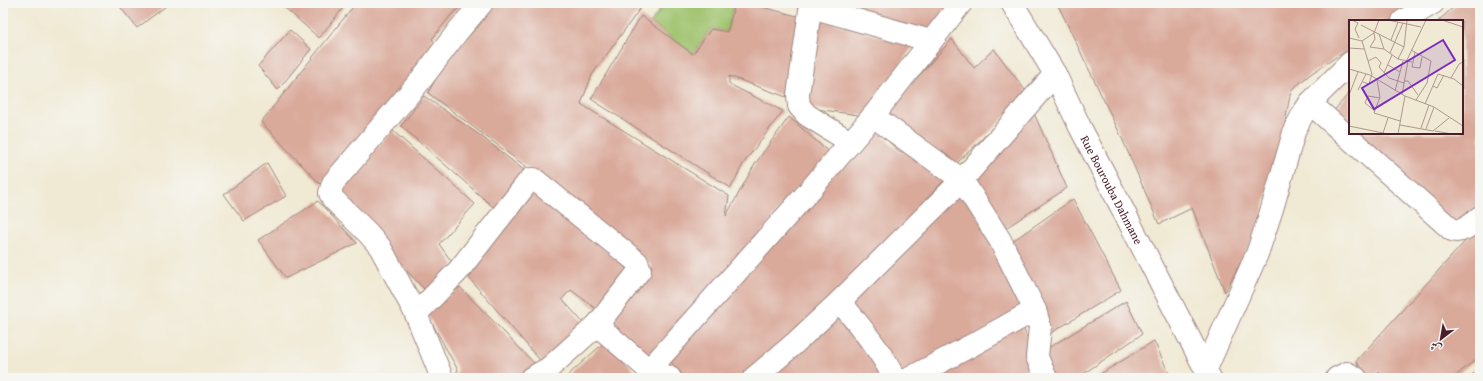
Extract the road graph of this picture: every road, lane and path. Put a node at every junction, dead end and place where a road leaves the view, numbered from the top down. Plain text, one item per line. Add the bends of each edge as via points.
1 (482, 3) edge
2 (961, 3) edge
3 (1012, 3) edge
4 (1433, 3) edge
5 (811, 5) edge
6 (1405, 20) edge
7 (931, 41) junction
8 (1349, 64) edge
9 (1055, 74) junction
10 (1310, 103) junction
11 (873, 116) junction
12 (850, 142) junction
13 (962, 180) junction
14 (1480, 217) edge
15 (840, 301) junction
16 (1035, 310) junction
17 (416, 314) junction
18 (597, 325) junction
19 (1208, 374) edge
20 (545, 375) edge
21 (664, 376) edge
22 (442, 378) edge
23 (754, 378) edge
24 (894, 378) edge
25 (910, 378) edge
26 (1046, 378) edge
27 (1337, 378) edge
28 (1356, 378) edge

1 - 17 street via 331,188 333,199 380,247
2 - 7 street
3 - 9 street, Rue Bourouba Dahmane
4 - 6 street
5 - 7 street
5 - 12 street via 798,106 807,115
7 - 11 street
8 - 10 street
9 - 13 street
9 - 19 street, Rue Bourouba Dahmane
10 - 14 street via 1452,230 1456,232 1464,229
10 - 19 street via 1295,129 1257,254
11 - 12 street
11 - 13 street
12 - 21 street
13 - 15 street
13 - 16 street via 1000,240
15 - 23 street
15 - 24 street via 877,349
16 - 25 street
16 - 26 street via 1040,327 1037,357
17 - 18 street via 458,271 532,179 592,224 639,266 637,276
17 - 22 street
18 - 20 street
18 - 21 street
27 - 28 street via 1347,373

